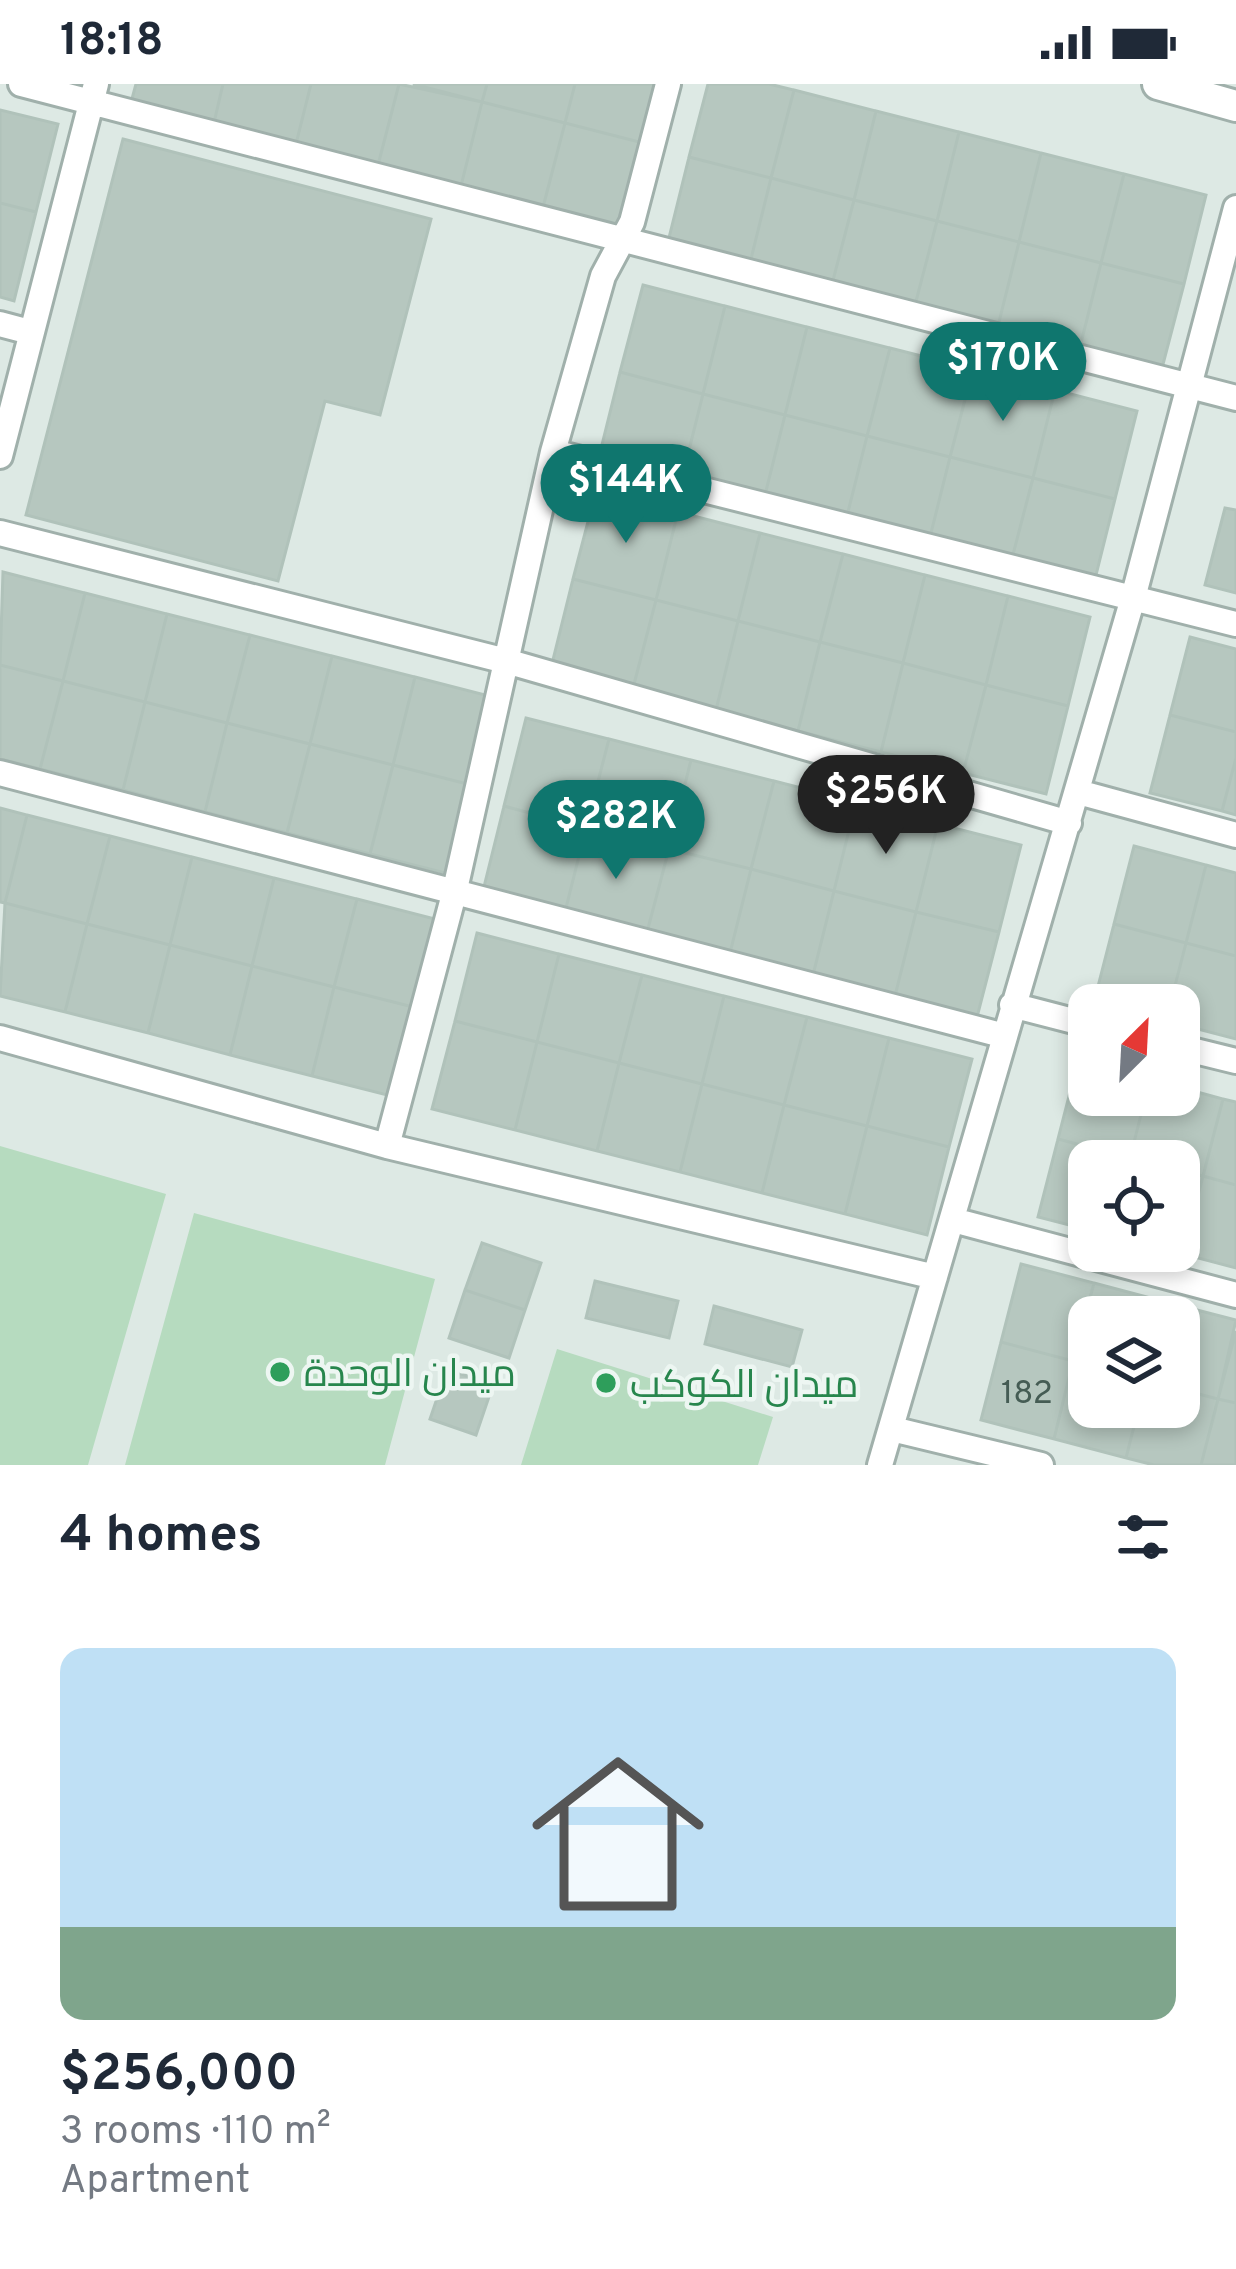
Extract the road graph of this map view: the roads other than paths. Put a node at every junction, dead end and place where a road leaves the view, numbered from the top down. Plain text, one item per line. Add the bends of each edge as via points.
1 (21, 84) edge
2 (668, 84) edge
3 (1158, 84) edge
4 (1196, 89) edge
5 (93, 94) edge
6 (1236, 106) edge
7 (1236, 208) edge
8 (622, 239) junction
9 (0, 324) edge
10 (30, 332) junction
11 (1189, 385) junction
12 (1236, 398) edge
13 (553, 452) junction
14 (0, 456) edge
15 (0, 532) edge
16 (1133, 598) junction
17 (1236, 624) edge
18 (506, 661) junction
19 (0, 773) edge
20 (1078, 792) junction
21 (1069, 824) junction
22 (1236, 835) edge
23 (454, 894) junction
24 (1012, 1005) junction
25 (1068, 1019) edge
26 (1005, 1036) junction
27 (0, 1038) edge
28 (1200, 1052) edge
29 (1236, 1061) edge
30 (387, 1146) junction
31 (952, 1220) junction
32 (935, 1277) junction
33 (1236, 1295) edge
34 (892, 1429) junction
35 (880, 1465) edge
36 (1041, 1465) edge

1 - 5 street
2 - 8 street
3 - 4 street
4 - 6 street
5 - 8 street
5 - 10 street
7 - 11 street
8 - 11 street
8 - 13 street via 603,276
9 - 10 street
10 - 14 street
11 - 12 street
11 - 16 street
13 - 16 street
13 - 18 street
15 - 18 street
16 - 17 street
16 - 20 street
18 - 21 street
18 - 23 street
19 - 23 street
20 - 21 street
20 - 22 street
21 - 24 street
23 - 26 street
23 - 30 street
24 - 25 street
24 - 26 street
26 - 31 street
27 - 30 street
28 - 29 street
30 - 32 street
31 - 32 street
31 - 33 street
32 - 34 street
34 - 35 street
34 - 36 street

